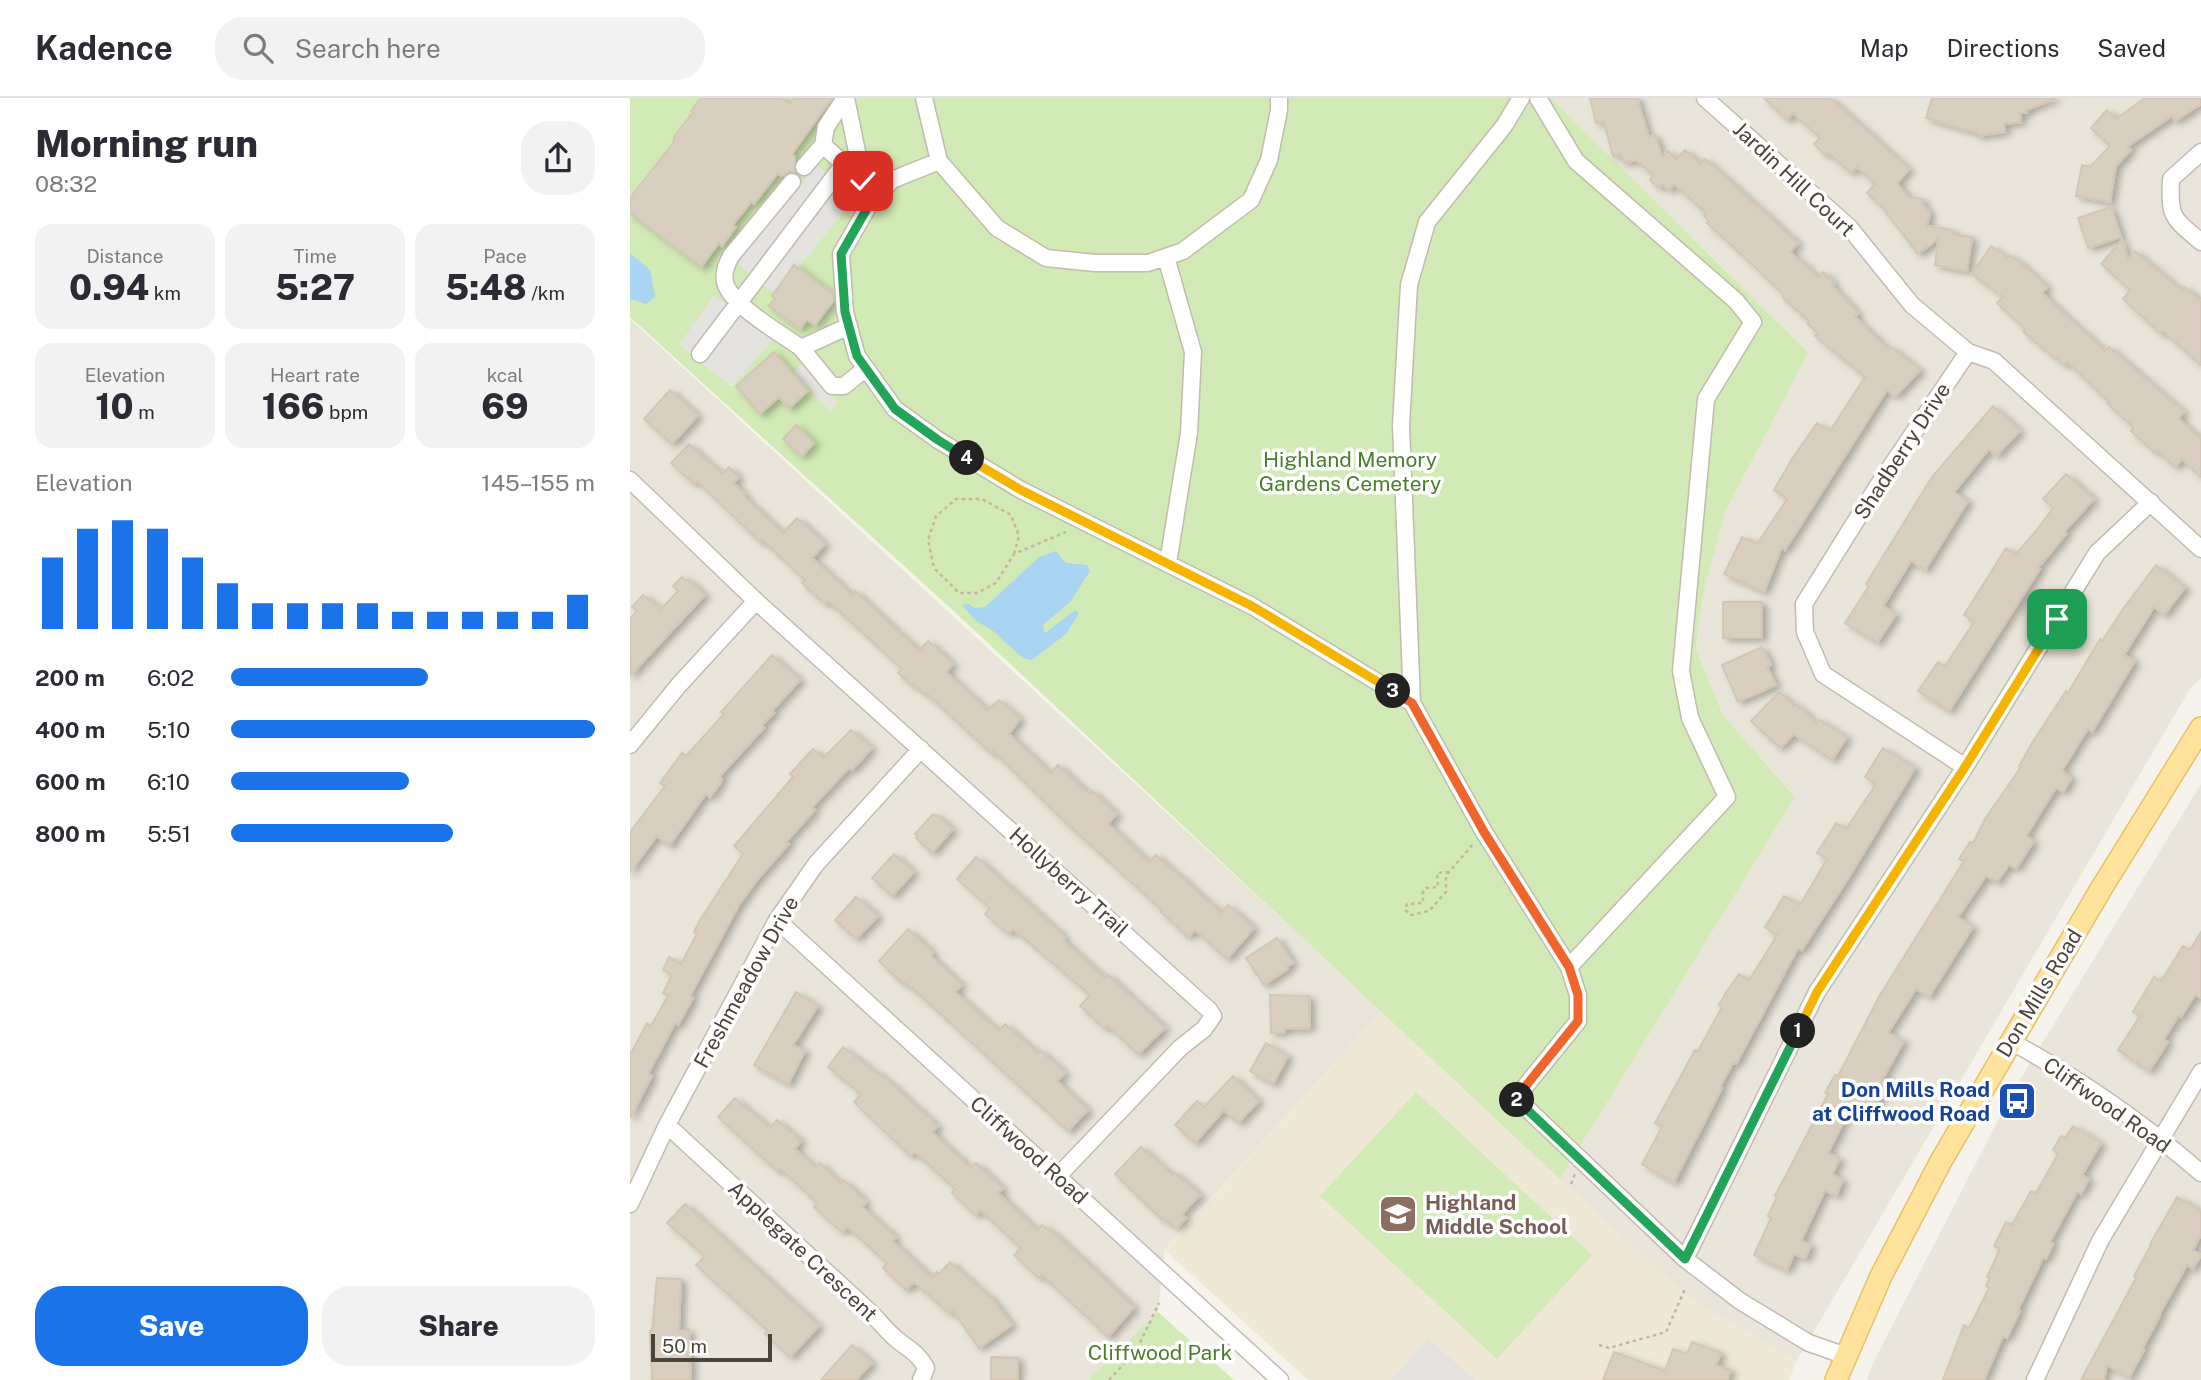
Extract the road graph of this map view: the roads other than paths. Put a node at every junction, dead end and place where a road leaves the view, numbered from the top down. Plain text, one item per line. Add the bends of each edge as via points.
1 (845, 98) edge
2 (924, 98) edge
3 (1279, 98) edge
4 (1521, 98) edge
5 (1538, 98) edge
6 (1705, 98) edge
7 (822, 145) junction
8 (2201, 152) edge
9 (939, 161) junction
10 (844, 165) junction
11 (804, 167) dead end
12 (863, 181) junction
13 (792, 182) dead end
14 (878, 195) junction
15 (2201, 242) edge
16 (1166, 257) junction
17 (739, 303) junction
18 (849, 327) junction
19 (801, 348) junction
20 (1968, 352) junction
21 (700, 354) dead end
22 (866, 368) junction
23 (630, 480) edge
24 (2151, 502) junction
25 (2201, 549) edge
26 (1168, 563) junction
27 (756, 601) junction
28 (1412, 703) junction
29 (2201, 728) edge
30 (630, 745) edge
31 (921, 749) junction
32 (1965, 767) junction
33 (777, 920) junction
34 (1569, 967) junction
35 (2010, 1041) junction
36 (2201, 1072) edge
37 (667, 1125) junction
38 (2161, 1138) junction
39 (2201, 1173) edge
40 (1058, 1177) junction
41 (630, 1204) edge
42 (1685, 1259) junction
43 (1846, 1356) junction
44 (921, 1380) edge
45 (1280, 1380) edge
46 (1836, 1380) edge
47 (2035, 1380) edge

1 - 7 street via 826,127
1 - 12 street
2 - 9 street
3 - 16 street via 1269,160 1251,200 1183,251
4 - 28 street via 1427,222 1409,285 1401,425
5 - 34 street via 1576,161 1736,301 1753,322 1706,400 1681,670 1690,718 1727,797
6 - 20 street, Jardin Hill Court via 1849,227 1912,305
7 - 10 street
7 - 11 street
8 - 15 street via 2171,179 2170,207 2179,223
9 - 14 street via 892,180
9 - 16 street via 997,228 1046,258 1148,263
10 - 12 street
10 - 17 street
12 - 14 street
13 - 17 street via 724,269 725,284
14 - 18 street via 841,254
16 - 26 street via 1193,352 1189,433
17 - 19 street
17 - 21 street
18 - 19 street
18 - 22 street via 857,356
19 - 22 street via 832,386 844,386
20 - 24 street via 1994,361
20 - 32 street, Shadberry Drive via 1804,604 1805,632 1824,674
22 - 26 street via 895,409 938,440 1021,490
23 - 27 street, Hollyberry Trail
24 - 25 street
24 - 32 street via 2097,553
26 - 28 street via 1252,606
27 - 30 street
27 - 31 street, Hollyberry Trail
28 - 34 street via 1484,832
29 - 35 main road, Don Mills Road
31 - 33 street, Freshmeadow Drive via 816,864
31 - 40 street, Hollyberry Trail via 1180,981 1213,1016
32 - 42 street via 1817,992
33 - 37 street, Freshmeadow Drive
33 - 40 street, Cliffwood Road
34 - 42 street via 1578,995 1578,1021 1516,1098
35 - 38 street, Cliffwood Road
35 - 43 main road, Don Mills Road via 1881,1276
36 - 38 street
37 - 41 street, Freshmeadow Drive
37 - 44 street, Applegate Crescent via 920,1357 926,1368
38 - 39 street, Cliffwood Road
38 - 47 street via 2100,1241
40 - 45 street, Cliffwood Road
42 - 43 street via 1740,1301 1799,1337
43 - 46 main road, Don Mills Road

